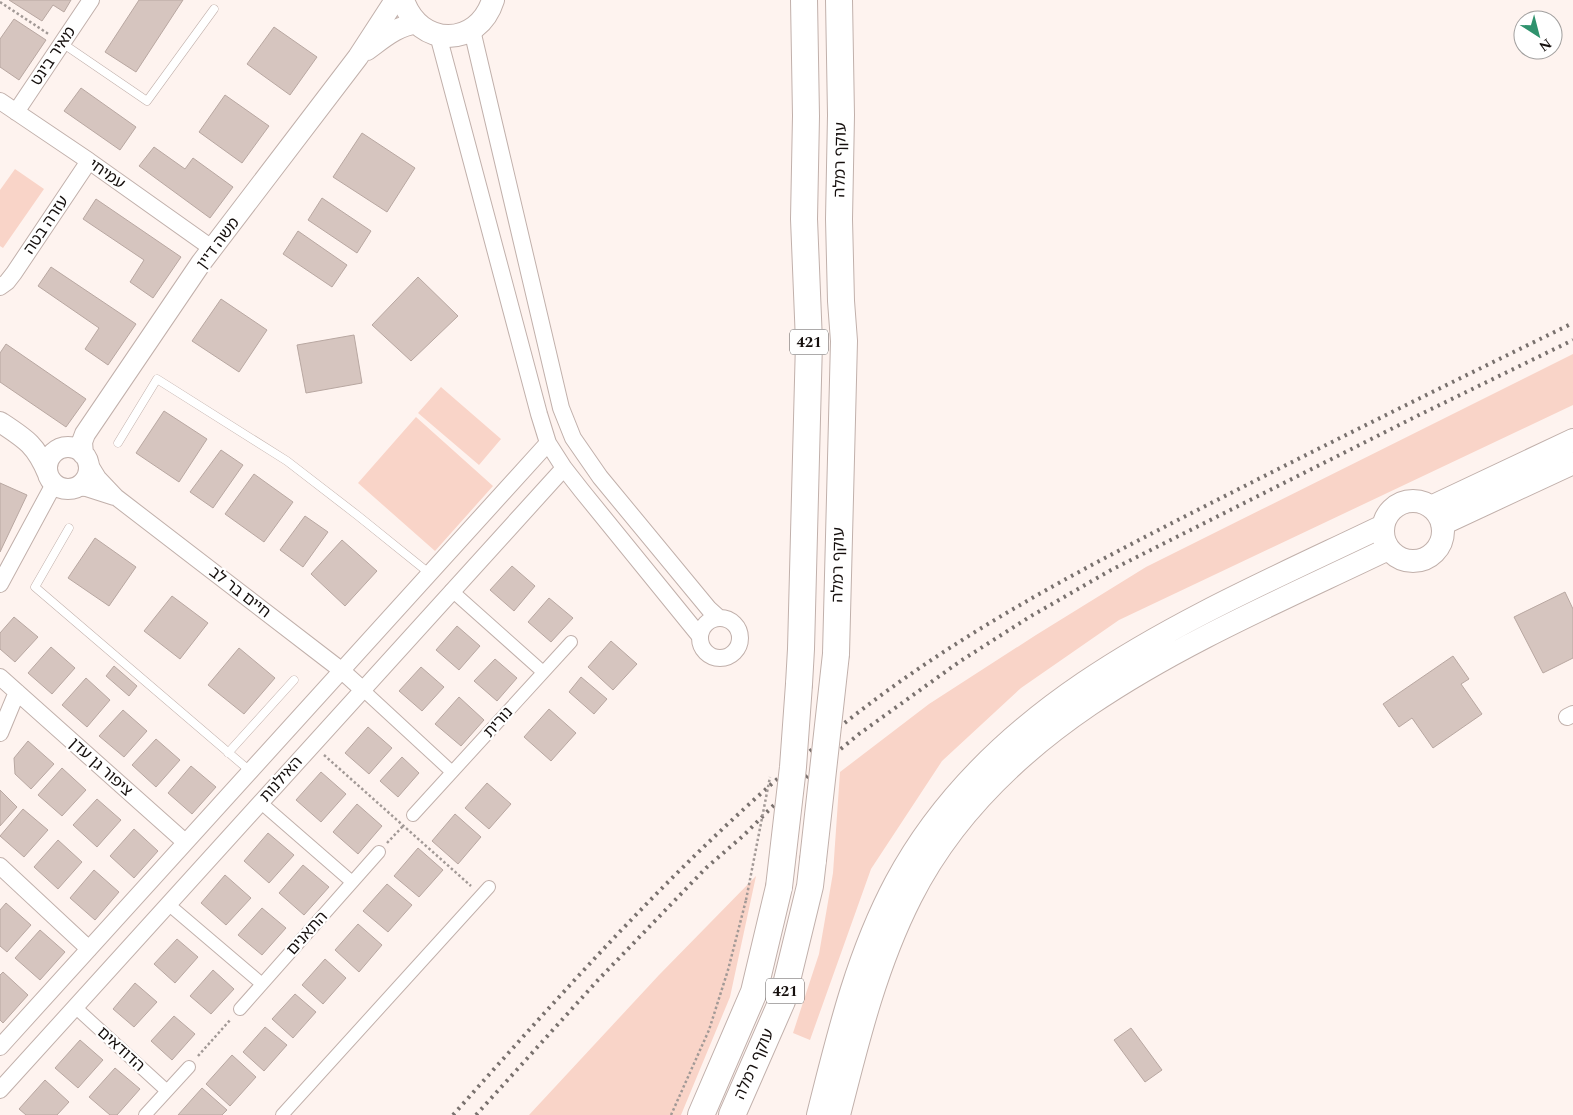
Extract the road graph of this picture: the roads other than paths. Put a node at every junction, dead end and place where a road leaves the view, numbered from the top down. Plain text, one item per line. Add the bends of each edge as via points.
1 (91, 0) edge
2 (395, 0) edge
3 (404, 0) edge
4 (493, 0) edge
5 (804, 0) edge
6 (839, 0) edge
7 (214, 9) dead end
8 (417, 24) junction
9 (472, 30) junction
10 (438, 35) junction
11 (62, 43) junction
12 (358, 57) junction
13 (0, 101) edge
14 (16, 112) junction
15 (89, 161) junction
16 (212, 249) junction
17 (0, 287) edge
18 (0, 422) edge
19 (24, 438) junction
20 (1573, 440) edge
21 (118, 443) dead end
22 (548, 443) junction
23 (74, 453) junction
24 (1573, 463) edge
25 (564, 468) junction
26 (51, 480) junction
27 (75, 487) junction
28 (116, 497) junction
29 (1436, 516) junction
30 (1382, 526) junction
31 (69, 528) dead end
32 (1388, 549) junction
33 (429, 573) junction
34 (0, 584) edge
35 (451, 590) junction
36 (719, 618) junction
37 (699, 635) junction
38 (571, 642) dead end
39 (341, 670) junction
40 (543, 672) junction
41 (0, 677) edge
42 (294, 680) dead end
43 (362, 689) junction
44 (17, 692) junction
45 (0, 733) edge
46 (228, 753) junction
47 (250, 771) junction
48 (452, 772) junction
49 (260, 802) junction
50 (413, 814) road end
51 (185, 842) junction
52 (379, 852) road end
53 (0, 866) edge
54 (352, 882) junction
55 (485, 891) road end
56 (168, 904) junction
57 (89, 949) junction
58 (262, 984) junction
59 (75, 1007) junction
60 (240, 1009) road end
61 (0, 1046) edge
62 (189, 1067) road end
63 (0, 1090) edge
64 (167, 1091) junction
65 (144, 1115) edge
66 (282, 1115) edge
67 (701, 1115) edge
68 (732, 1115) edge
69 (818, 1115) edge
70 (839, 1115) edge

1 - 11 street, מאיר בינט
2 - 12 street, משה דיין
3 - 8 main road via 408,13
4 - 9 main road via 483,22
5 - 67 main road, עוקף רמלה / 421, bridge via 804,219 809,342 801,649 793,768 779,887 754,992
6 - 68 main road, עוקף רמלה / 421, bridge via 839,219 844,340 836,654 810,886 782,1001
7 - 11 lane via 147,101
8 - 10 main road
8 - 12 street, משה דיין via 396,31
9 - 10 main road via 455,36
9 - 36 street via 561,408 573,438 600,477
10 - 22 street
11 - 14 street, מאיר בינט
12 - 16 street, משה דיין
13 - 14 street, עמיחי
14 - 15 street, עמיחי
15 - 16 street, עמיחי
15 - 17 street, עזרה בטה via 11,277
16 - 23 street, משה דיין
18 - 19 street
19 - 23 street
19 - 26 street via 41,457
20 - 29 main road
21 - 33 lane via 157,378 286,461
22 - 25 street
22 - 33 street, האילנות
23 - 26 street via 53,453 47,464
23 - 27 street via 88,467 85,479
23 - 28 street, חיים בר לב
24 - 29 main road
25 - 35 street, האילנות
25 - 37 street
26 - 27 street via 68,489
26 - 34 street
27 - 28 street, חיים בר לב
28 - 39 street, חיים בר לב
29 - 30 main road via 1418,502 1406,502 1391,511
29 - 32 main road via 1443,536 1439,547 1425,559 1402,560
30 - 32 main road
30 - 69 main road via 1205,612 1136,650 1074,689 1027,725 972,776 931,826 896,881 867,943 844,1012
31 - 46 lane via 35,586
32 - 70 main road via 1208,636 1140,673 1080,711 1027,751 982,795 944,842 912,896 884,956 862,1024
33 - 35 street
33 - 39 street, האילנות
35 - 40 street
35 - 43 street, האילנות
36 - 37 street via 706,623
36 - 37 street via 732,622 739,632 739,646 730,656 711,657 702,648
38 - 40 street, נורית
39 - 43 street, חיים בר לב
39 - 47 street, האילנות
40 - 48 street, נורית
41 - 44 street, ציפור גן עדן
42 - 46 lane
43 - 48 street
43 - 49 street, האילנות
44 - 45 street
44 - 51 street, ציפור גן עדן
46 - 47 lane
47 - 51 street, האילנות
48 - 50 street, נורית
49 - 54 street
49 - 56 street, האילנות
51 - 57 street, האילנות
52 - 54 street, התאנים
53 - 57 street
54 - 58 street, התאנים
55 - 66 street
56 - 58 street
56 - 59 street, האילנות
57 - 61 street, האילנות
58 - 60 street, התאנים
59 - 63 street, האילנות
59 - 64 street, הדודאים
62 - 64 street
64 - 65 street

